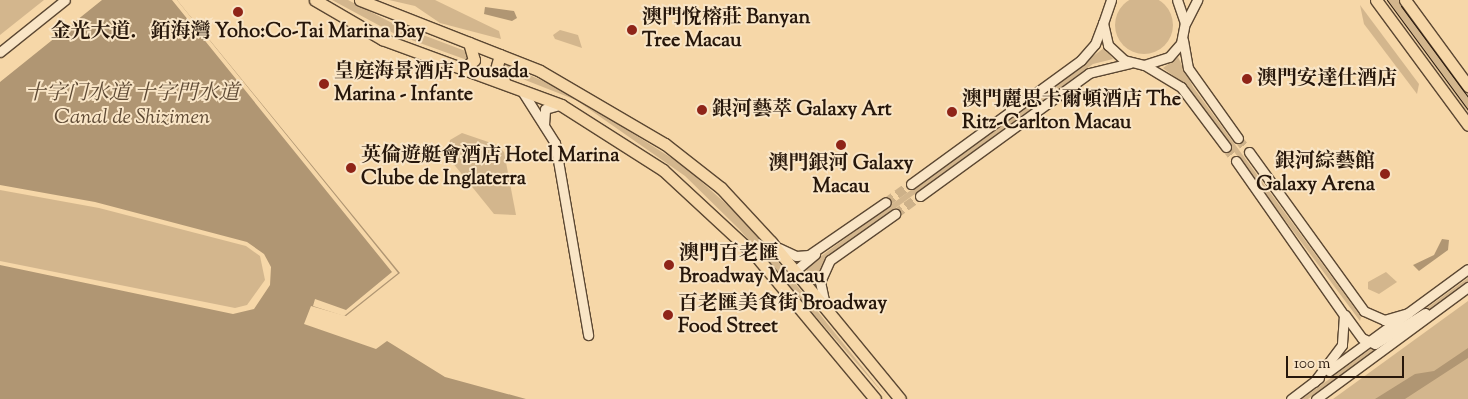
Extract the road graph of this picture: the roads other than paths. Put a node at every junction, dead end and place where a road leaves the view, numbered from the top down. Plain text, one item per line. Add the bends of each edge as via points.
1 (65, 0) edge
2 (315, 0) edge
3 (360, 0) edge
4 (1105, 0) edge
5 (1111, 0) edge
6 (1177, 0) edge
7 (1197, 0) edge
8 (1376, 0) edge
9 (1404, 0) edge
10 (1105, 12) junction
11 (1102, 23) junction
12 (1185, 23) junction
13 (1184, 34) junction
14 (469, 43) junction
15 (0, 52) edge
16 (500, 55) junction
17 (1130, 63) junction
18 (1144, 65) junction
19 (465, 68) junction
20 (504, 81) junction
21 (1468, 86) edge
22 (522, 91) junction
23 (561, 105) junction
24 (544, 125) junction
25 (1468, 125) edge
26 (1238, 138) tunnel mouth
27 (1226, 147) tunnel mouth
28 (1248, 152) tunnel mouth
29 (1236, 161) tunnel mouth
30 (911, 184) tunnel mouth
31 (920, 196) tunnel mouth
32 (886, 202) tunnel mouth
33 (895, 214) tunnel mouth
34 (771, 242) junction
35 (829, 244) junction
36 (1468, 269) edge
37 (796, 270) junction
38 (1468, 287) edge
39 (1446, 303) junction
40 (826, 306) junction
41 (1342, 310) junction
42 (1408, 313) junction
43 (588, 335) dead end
44 (1368, 342) junction
45 (1314, 382) junction
46 (875, 399) edge
47 (900, 399) edge
48 (1291, 399) edge
49 (1316, 399) edge

1 - 15 street
2 - 19 main road via 382,39
3 - 14 main road
4 - 10 street
5 - 10 street
6 - 12 street
7 - 12 street
8 - 25 main road
9 - 21 main road
10 - 11 street
11 - 17 street via 1112,51
11 - 30 street via 1095,44 1081,60
12 - 13 street
13 - 18 street via 1169,57
13 - 26 street via 1188,68
14 - 16 main road
14 - 19 main road via 474,60
16 - 20 main road via 496,69
16 - 34 main road via 565,83 665,144 721,188
17 - 18 street
17 - 31 street via 1089,72
18 - 27 street via 1164,73 1181,86
19 - 20 main road
20 - 22 main road
22 - 23 main road
22 - 24 street
23 - 24 street via 544,109
23 - 46 main road via 663,170 698,199 780,283
24 - 43 street via 558,154
28 - 42 street via 1364,311 1384,320
29 - 41 street
32 - 35 street
33 - 40 street via 830,260 820,282
34 - 35 street via 796,256
34 - 37 main road
35 - 37 street
36 - 42 street
37 - 40 main road
38 - 39 street
39 - 44 street via 1385,340
39 - 49 street
40 - 47 main road
41 - 44 street
41 - 45 street via 1346,328 1342,345
42 - 44 street
44 - 45 street
45 - 48 street

